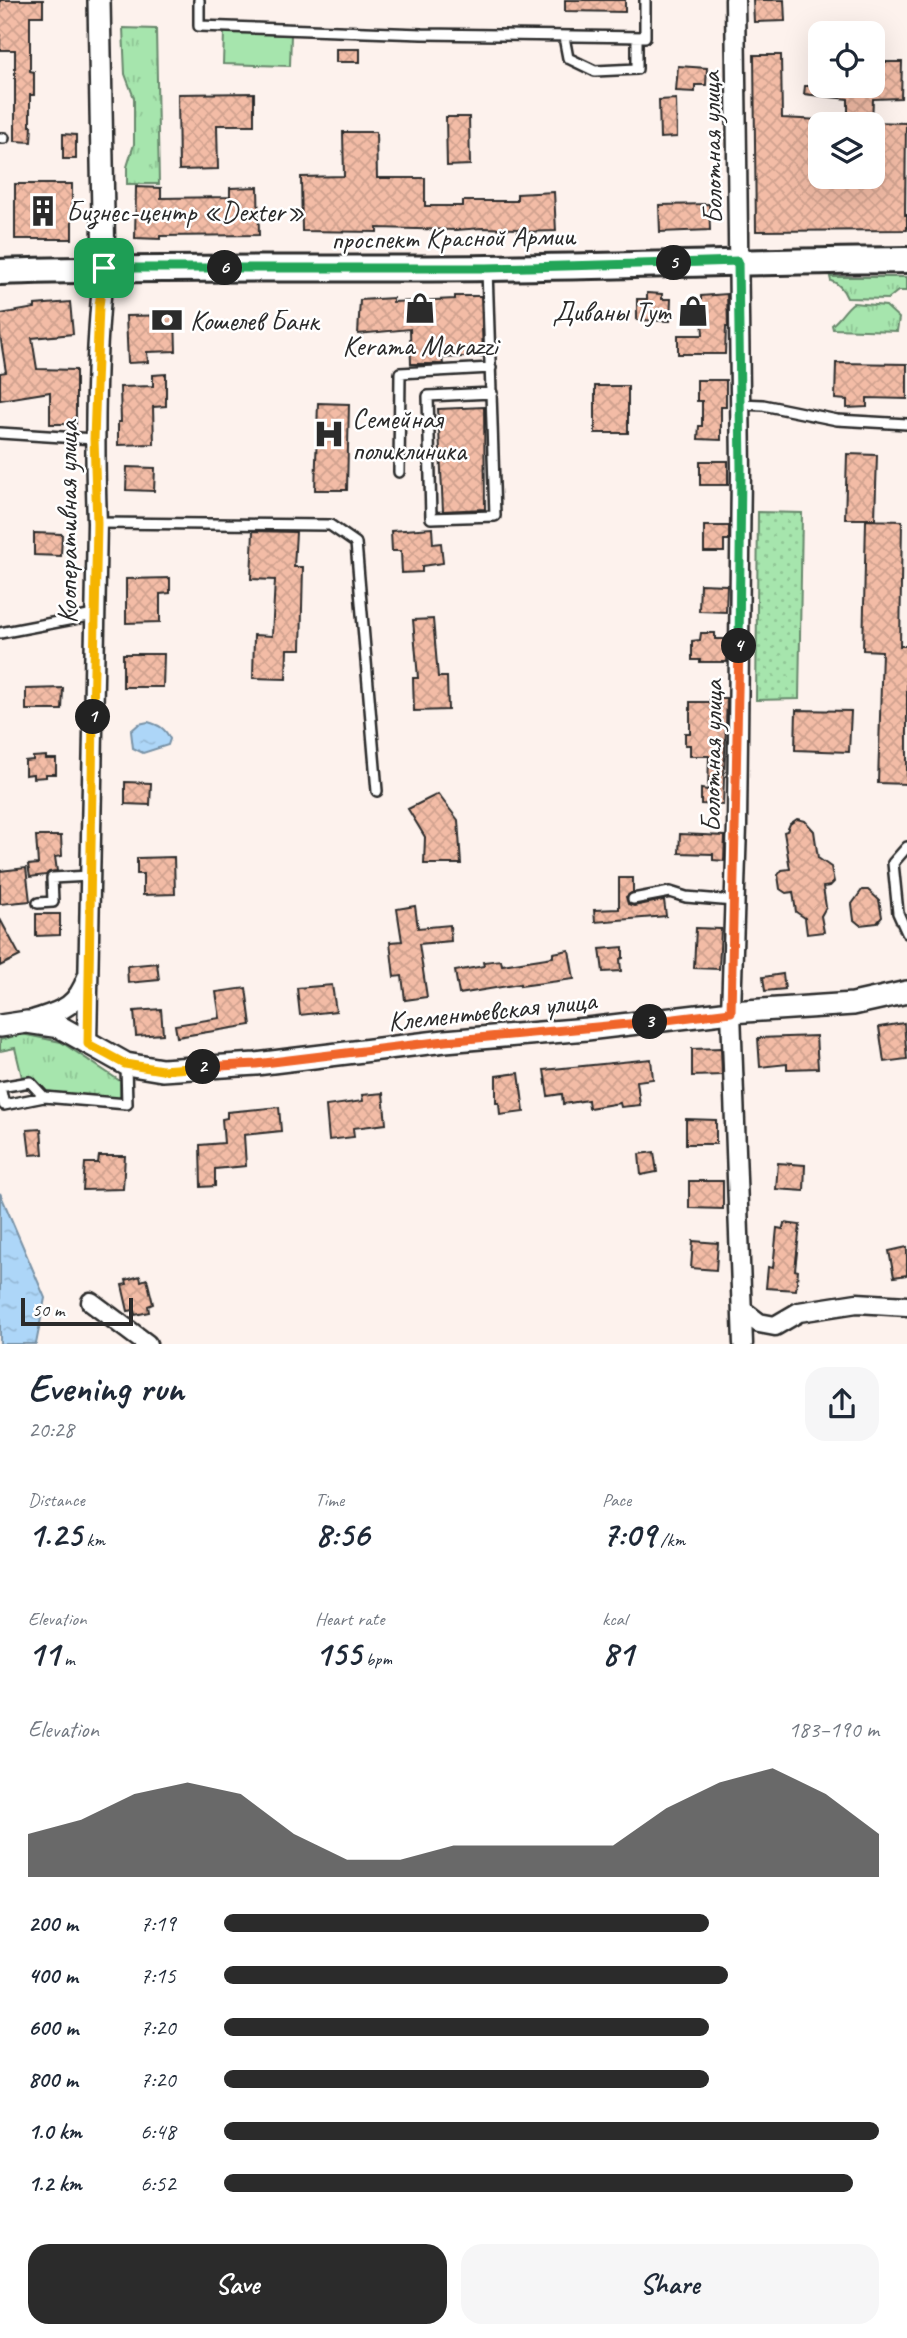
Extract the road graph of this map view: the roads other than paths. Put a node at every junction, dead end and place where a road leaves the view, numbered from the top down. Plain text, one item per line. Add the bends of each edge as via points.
1 (99, 0) edge
2 (199, 0) edge
3 (645, 0) edge
4 (735, 0) edge
5 (564, 37) junction
6 (637, 37) junction
7 (907, 260) edge
8 (738, 261) junction
9 (104, 268) junction
10 (487, 268) junction
11 (0, 272) edge
12 (491, 368) junction
13 (492, 393) junction
14 (740, 404) junction
15 (907, 424) edge
16 (0, 433) edge
17 (94, 439) junction
18 (399, 472) dead end
19 (97, 523) junction
20 (94, 615) junction
21 (0, 632) edge
22 (377, 791) dead end
23 (907, 847) edge
24 (90, 876) junction
25 (633, 899) dead end
26 (734, 901) junction
27 (38, 903) dead end
28 (907, 933) edge
29 (90, 970) junction
30 (907, 992) edge
31 (731, 1012) junction
32 (27, 1022) junction
33 (0, 1026) edge
34 (88, 1044) junction
35 (125, 1064) junction
36 (44, 1097) junction
37 (91, 1302) dead end
38 (907, 1306) edge
39 (742, 1310) junction
40 (147, 1344) edge
41 (743, 1344) edge

1 - 9 street, Кооперативная улица
2 - 5 lane via 199,26
3 - 6 lane via 645,37
4 - 8 street, Болотная улица
5 - 6 lane
5 - 6 lane via 568,58 594,71 638,69
7 - 8 main road, проспект Красной Армии
8 - 10 main road, проспект Красной Армии
8 - 14 street, Болотная улица
9 - 10 main road, проспект Красной Армии
9 - 11 main road, проспект Красной Армии
9 - 17 street, Кооперативная улица
10 - 12 lane
12 - 13 lane
12 - 18 lane via 400,373
13 - 13 lane via 495,516 431,518 428,396
14 - 15 lane via 837,420
14 - 26 street, Болотная улица
16 - 17 lane
17 - 19 street, Кооперативная улица
19 - 20 street, Кооперативная улица
19 - 22 lane via 330,525 356,543
20 - 21 lane
20 - 24 street, Кооперативная улица
23 - 28 lane via 893,863 898,913
24 - 27 lane via 52,878 53,902
24 - 29 street, Кооперативная улица
25 - 26 lane via 670,892
26 - 31 street, Болотная улица
29 - 32 street via 78,998 62,1010
29 - 34 street, Кооперативная улица
30 - 31 street, Клементьевская улица via 853,1004
31 - 35 street, Клементьевская улица via 256,1064 162,1070
31 - 39 street, Болотная улица
32 - 33 street, Клементьевская улица
32 - 34 street, Клементьевская улица via 60,1027
34 - 35 street, Клементьевская улица
35 - 36 lane via 127,1104
36 - 36 lane via 4,1105 0,1087 30,1082
37 - 40 street
38 - 39 street via 856,1303 799,1311 775,1326 759,1323
39 - 41 street, Болотная улица

